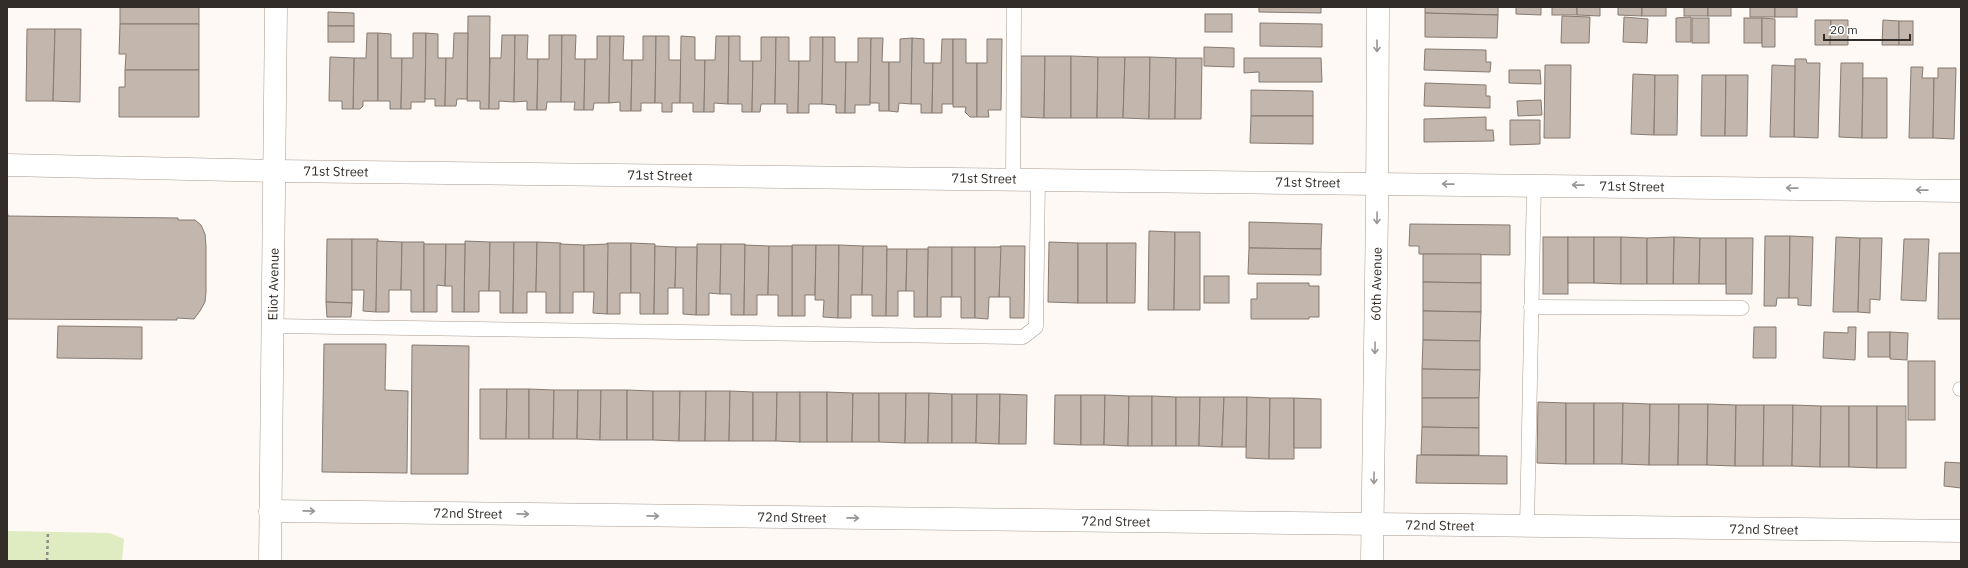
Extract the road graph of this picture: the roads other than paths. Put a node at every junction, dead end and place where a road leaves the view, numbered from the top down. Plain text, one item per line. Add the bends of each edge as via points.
1 (276, 7) edge
2 (1014, 7) edge
3 (1378, 7) edge
4 (7, 165) edge
5 (275, 170) junction
6 (1013, 179) junction
7 (1038, 179) junction
8 (1377, 183) junction
9 (1534, 185) junction
10 (1961, 191) edge
11 (1531, 307) junction
12 (1742, 308) dead end
13 (272, 326) junction
14 (270, 511) junction
15 (1373, 524) junction
16 (1526, 526) junction
17 (1961, 531) edge
18 (270, 561) edge
19 (1372, 561) edge

1 - 5 street, Eliot Avenue
2 - 6 lane
3 -> 8 street, 60th Avenue
4 - 5 street, 71st Street
5 - 6 street, 71st Street
5 - 13 street, Eliot Avenue
6 - 7 street, 71st Street
7 - 8 street, 71st Street
7 - 13 lane via 1036,327 1023,337
9 -> 8 street, 71st Street
8 -> 15 street, 60th Avenue
10 -> 9 street, 71st Street
9 - 11 lane
11 - 12 lane
11 - 16 lane
13 - 14 street, Eliot Avenue
14 -> 15 street, 72nd Street
14 - 18 street, Eliot Avenue
15 - 16 street, 72nd Street
15 - 19 street, 60th Avenue
16 - 17 street, 72nd Street

